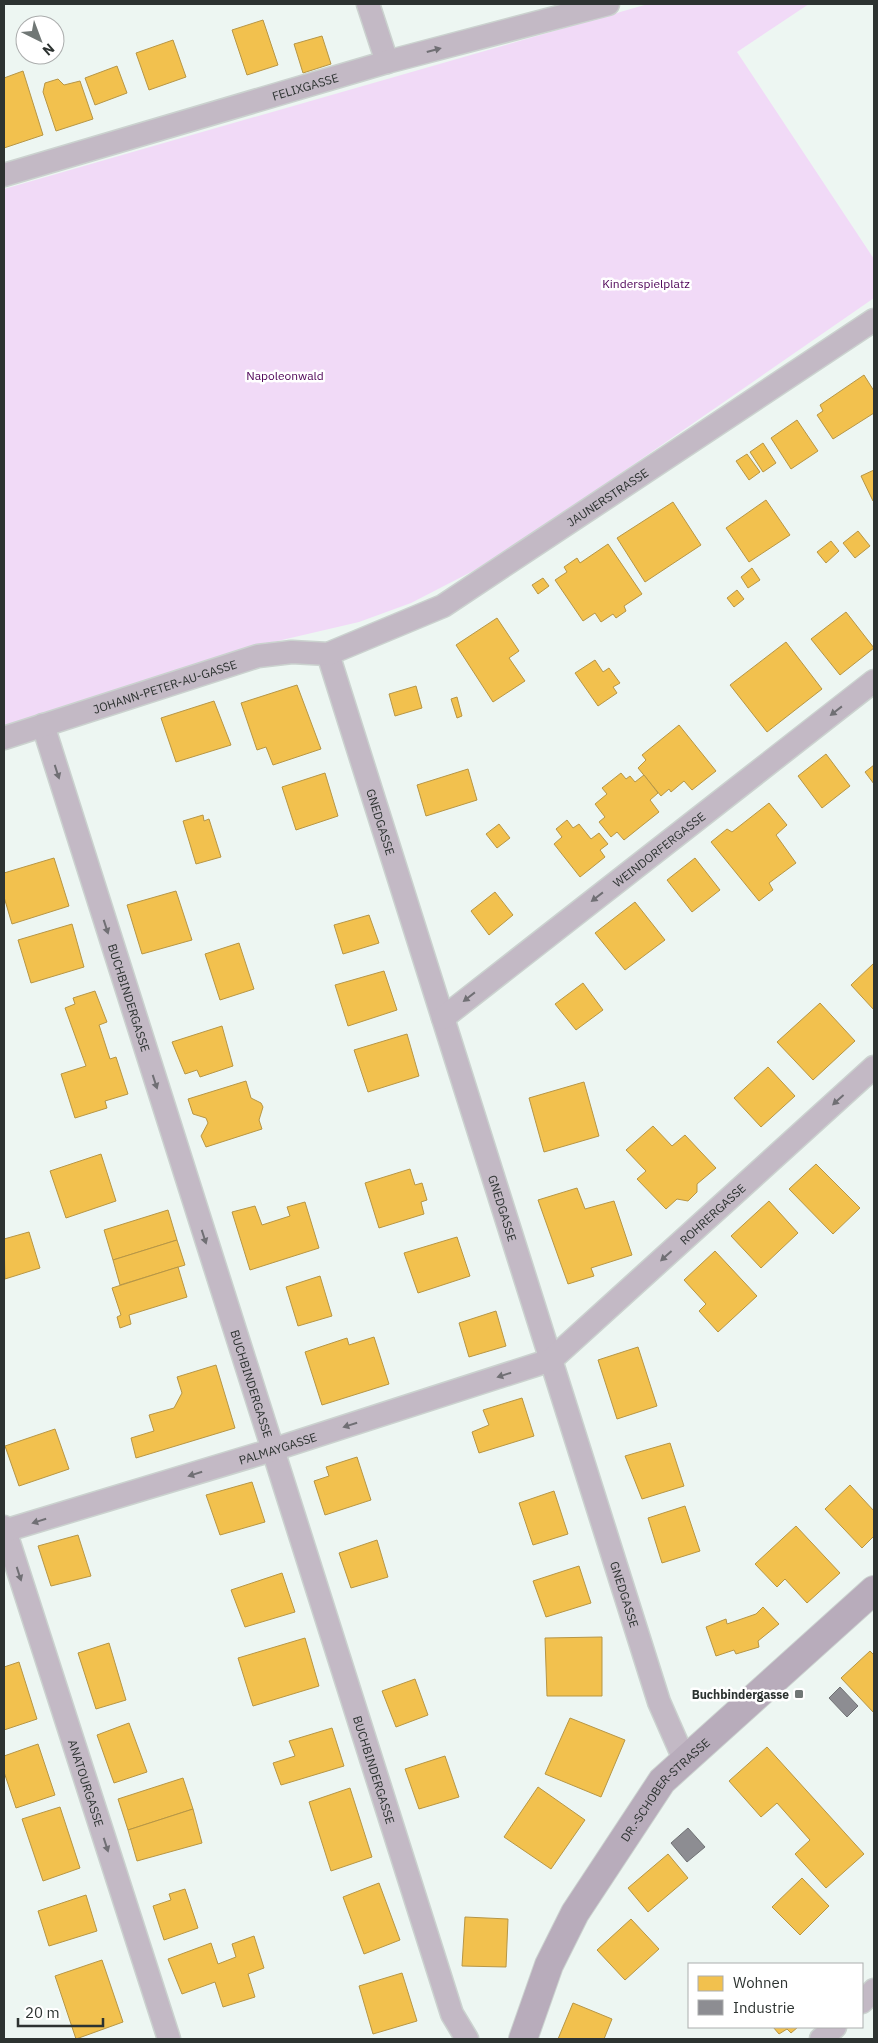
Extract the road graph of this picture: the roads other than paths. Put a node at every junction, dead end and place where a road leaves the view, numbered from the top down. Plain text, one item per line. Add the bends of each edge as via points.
1 (368, 4) edge
2 (608, 4) edge
3 (387, 62) junction
4 (4, 175) edge
5 (874, 320) edge
6 (328, 654) junction
7 (874, 681) edge
8 (43, 725) junction
9 (4, 738) edge
10 (443, 1018) junction
11 (874, 1068) edge
12 (551, 1360) junction
13 (272, 1450) junction
14 (4, 1530) edge
15 (874, 1590) edge
16 (684, 1759) junction
17 (874, 1990) edge
18 (863, 2001) edge
19 (834, 2028) edge
20 (169, 2039) edge
21 (467, 2039) edge
22 (523, 2039) edge
23 (821, 2039) edge

1 - 3 street
3 -> 2 street, FELIXGASSE
3 - 4 street, FELIXGASSE
5 - 6 street, JAUNERSTRASSE via 443,606
6 - 8 street, JOHANN-PETER-AU-GASSE via 292,652 258,656
6 - 10 street, GNEDGASSE
7 -> 10 street, WEINDORFERGASSE
8 - 9 street, JOHANN-PETER-AU-GASSE
8 -> 13 street, BUCHBINDERGASSE
10 - 12 street, GNEDGASSE
11 -> 12 street, ROHRERGASSE
12 -> 13 street, PALMAYGASSE
12 - 16 street, GNEDGASSE via 659,1702
13 -> 14 street, PALMAYGASSE
13 - 21 street, BUCHBINDERGASSE via 452,2014
14 -> 20 street, ANATOURGASSE
15 - 16 street, DR.-SCHOBER-STRASSE
16 - 22 street, DR.-SCHOBER-STRASSE via 662,1781 575,1913 549,1965
17 - 18 street
19 - 23 street

